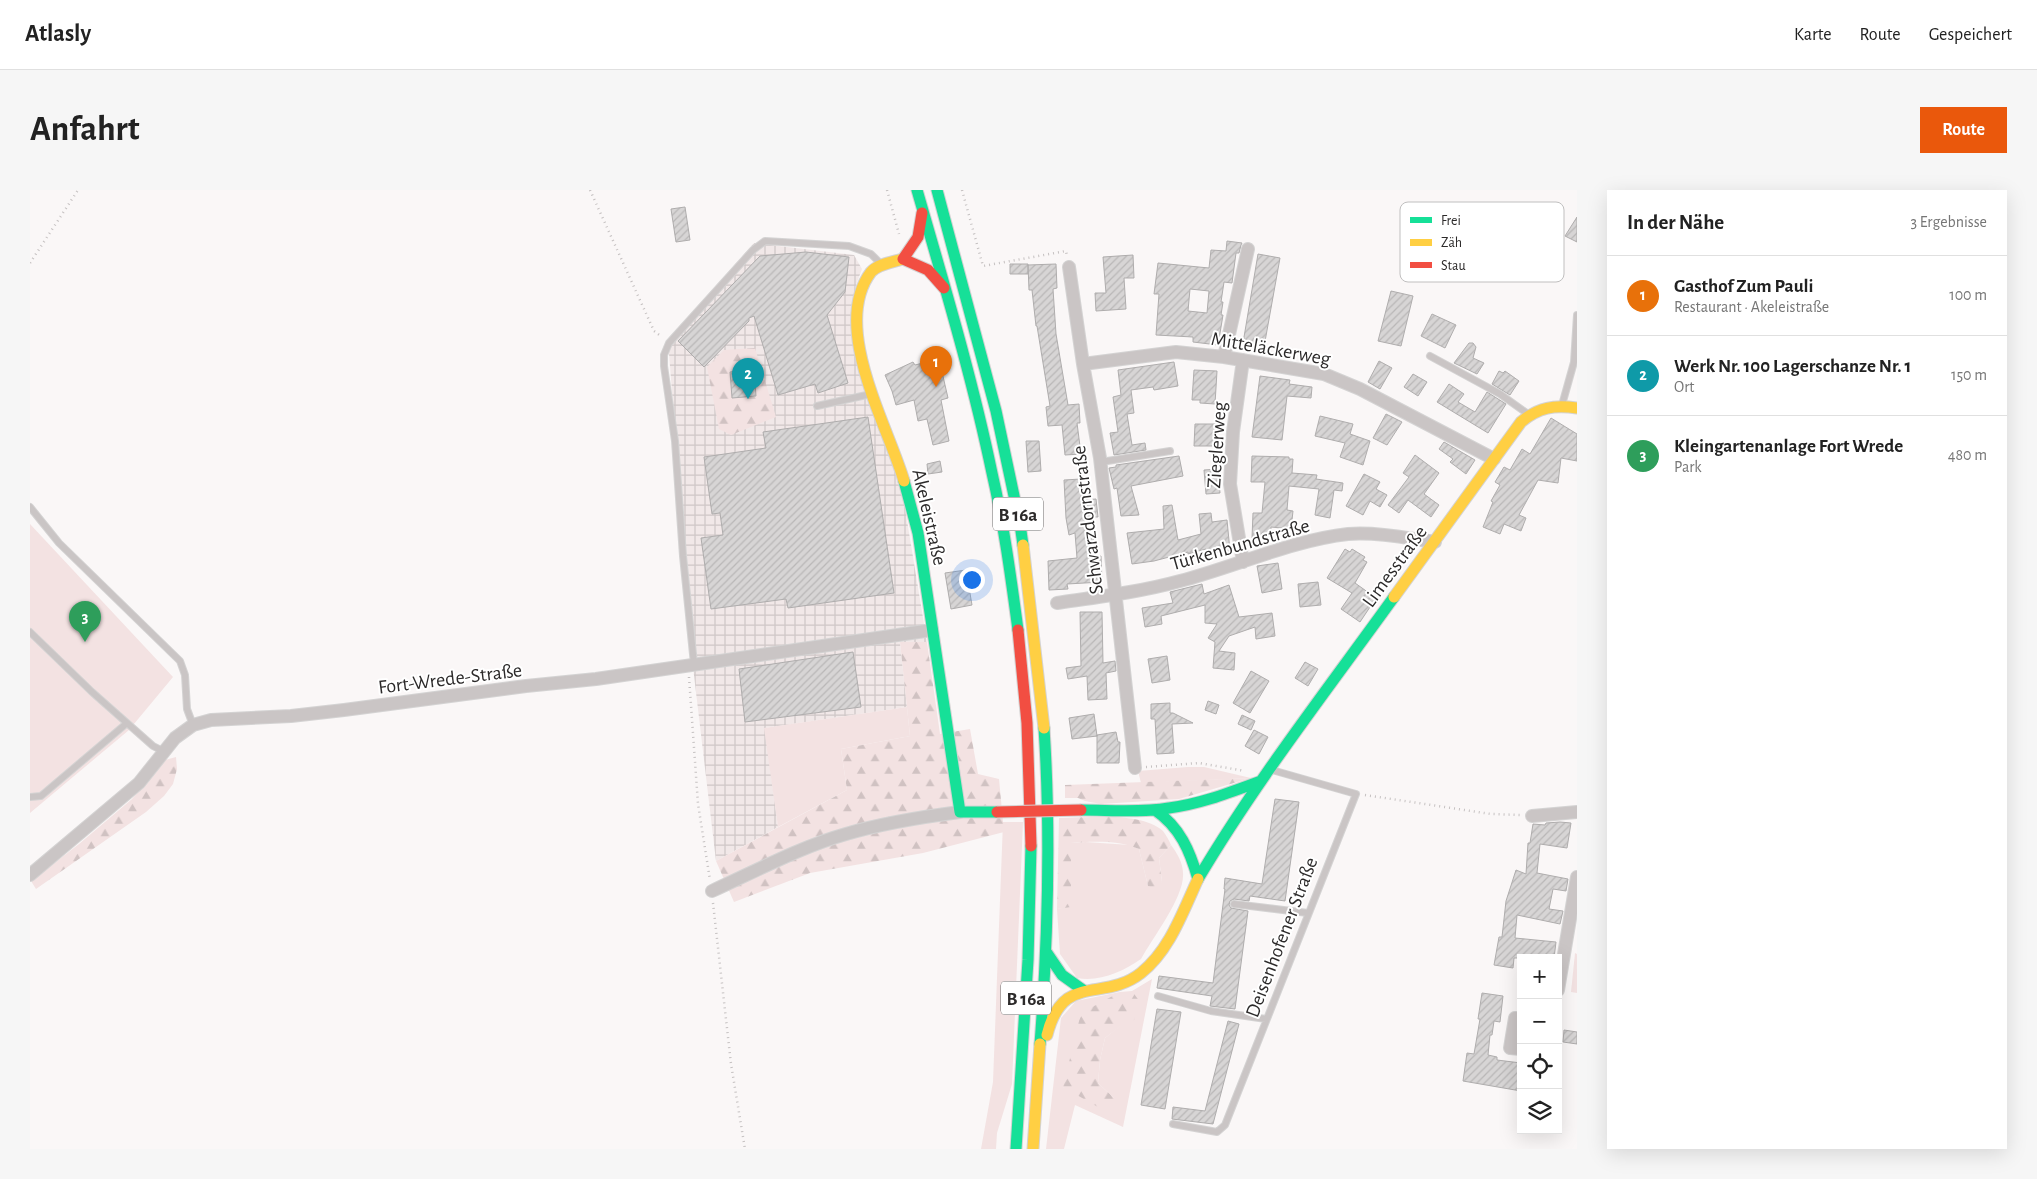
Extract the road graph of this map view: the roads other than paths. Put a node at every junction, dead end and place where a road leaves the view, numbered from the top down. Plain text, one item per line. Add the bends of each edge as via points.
1 (917, 190) edge
2 (937, 190) edge
3 (923, 209) junction
4 (1248, 249) dead end
5 (903, 259) junction
6 (882, 265) junction
7 (1069, 267) road end
8 (945, 289) junction
9 (1577, 315) edge
10 (1430, 356) dead end
11 (1224, 357) junction
12 (1243, 360) junction
13 (1083, 364) junction
14 (872, 394) junction
15 (817, 406) dead end
16 (1562, 406) junction
17 (1577, 408) edge
18 (1529, 415) junction
19 (1170, 451) dead end
20 (1494, 459) junction
21 (1100, 462) junction
22 (30, 507) edge
23 (1435, 542) junction
24 (1243, 562) junction
25 (1115, 595) junction
26 (1057, 602) dead end
27 (932, 630) junction
28 (30, 632) edge
29 (692, 664) junction
30 (127, 723) junction
31 (193, 725) junction
32 (165, 752) junction
33 (1135, 768) road end
34 (1266, 775) junction
35 (30, 797) edge
36 (1155, 810) junction
37 (960, 812) junction
38 (1577, 812) edge
39 (1532, 816) road end
40 (30, 875) edge
41 (1577, 878) edge
42 (1198, 879) junction
43 (712, 891) road end
44 (1234, 904) dead end
45 (1308, 913) junction
46 (1047, 953) junction
47 (1562, 966) edge
48 (1083, 990) junction
49 (1158, 996) dead end
50 (1517, 1018) edge
51 (1266, 1019) junction
52 (1517, 1049) edge
53 (1040, 1062) junction
54 (1173, 1124) dead end
55 (1016, 1149) edge
56 (1033, 1149) edge

1 - 3 main road, B 16a
2 - 46 main road, B 16a via 996,411 1020,524 1041,692 1048,790
3 - 5 main road via 918,237
3 - 8 main road, B 16a
4 - 11 street
5 - 6 main road
5 - 8 main road via 928,270
6 - 14 main road, Akeleistraße via 872,271 862,289 856,322
6 - 29 lane via 871,254 849,246 765,241 753,250 669,343 664,366 675,441
7 - 13 street, Schwarzdornstraße
8 - 55 main road, B 16a via 1001,516 1020,652 1030,846 1025,1032
9 - 16 lane via 1574,362
10 - 18 lane via 1500,394
11 - 12 street, Mitteläckerweg
11 - 13 street, Mitteläckerweg via 1176,352
12 - 20 street, Mitteläckerweg via 1296,368 1344,381
12 - 24 street, Zieglerweg via 1230,484
13 - 21 street, Schwarzdornstraße
14 - 15 lane
14 - 27 main road, Akeleistraße via 909,497 918,533
16 - 17 main road, Limesstraße
16 - 18 main road, Limesstraße via 1543,407
18 - 20 main road, Limesstraße
19 - 21 lane
20 - 23 main road, Limesstraße
21 - 25 street, Schwarzdornstraße
22 - 31 lane via 59,543 180,661 186,675 187,709
23 - 24 street, Türkenbundstraße via 1347,534
23 - 34 main road, Limesstraße
24 - 25 street, Türkenbundstraße via 1180,581
25 - 26 street, Türkenbundstraße
25 - 33 street, Schwarzdornstraße
27 - 29 street, Fort-Wrede-Straße
27 - 37 main road, Akeleistraße
28 - 30 lane
29 - 31 street, Fort-Wrede-Straße via 344,710 211,720
30 - 32 lane via 153,746
30 - 35 lane via 41,796
31 - 32 street, Fort-Wrede-Straße via 175,738
32 - 40 street, Fort-Wrede-Straße via 139,782
34 - 36 main road via 1229,793
34 - 42 main road, Limesstraße via 1227,830
34 - 45 lane, Deisenhofener Straße via 1356,794
36 - 37 main road, bridge
36 - 42 main road via 1182,835
37 - 43 street via 845,834 792,853
38 - 39 street
41 - 47 street
42 - 48 main road, Limesstraße via 1161,951 1146,969 1117,985
44 - 45 lane
45 - 51 lane, Deisenhofener Straße
46 - 48 main road via 1062,974
46 - 53 main road, B 16a
48 - 53 main road via 1072,994 1056,1010
49 - 51 lane via 1211,1011
50 - 52 street via 1510,1048
51 - 54 lane, Deisenhofener Straße via 1225,1125 1217,1132
53 - 56 main road, B 16a

